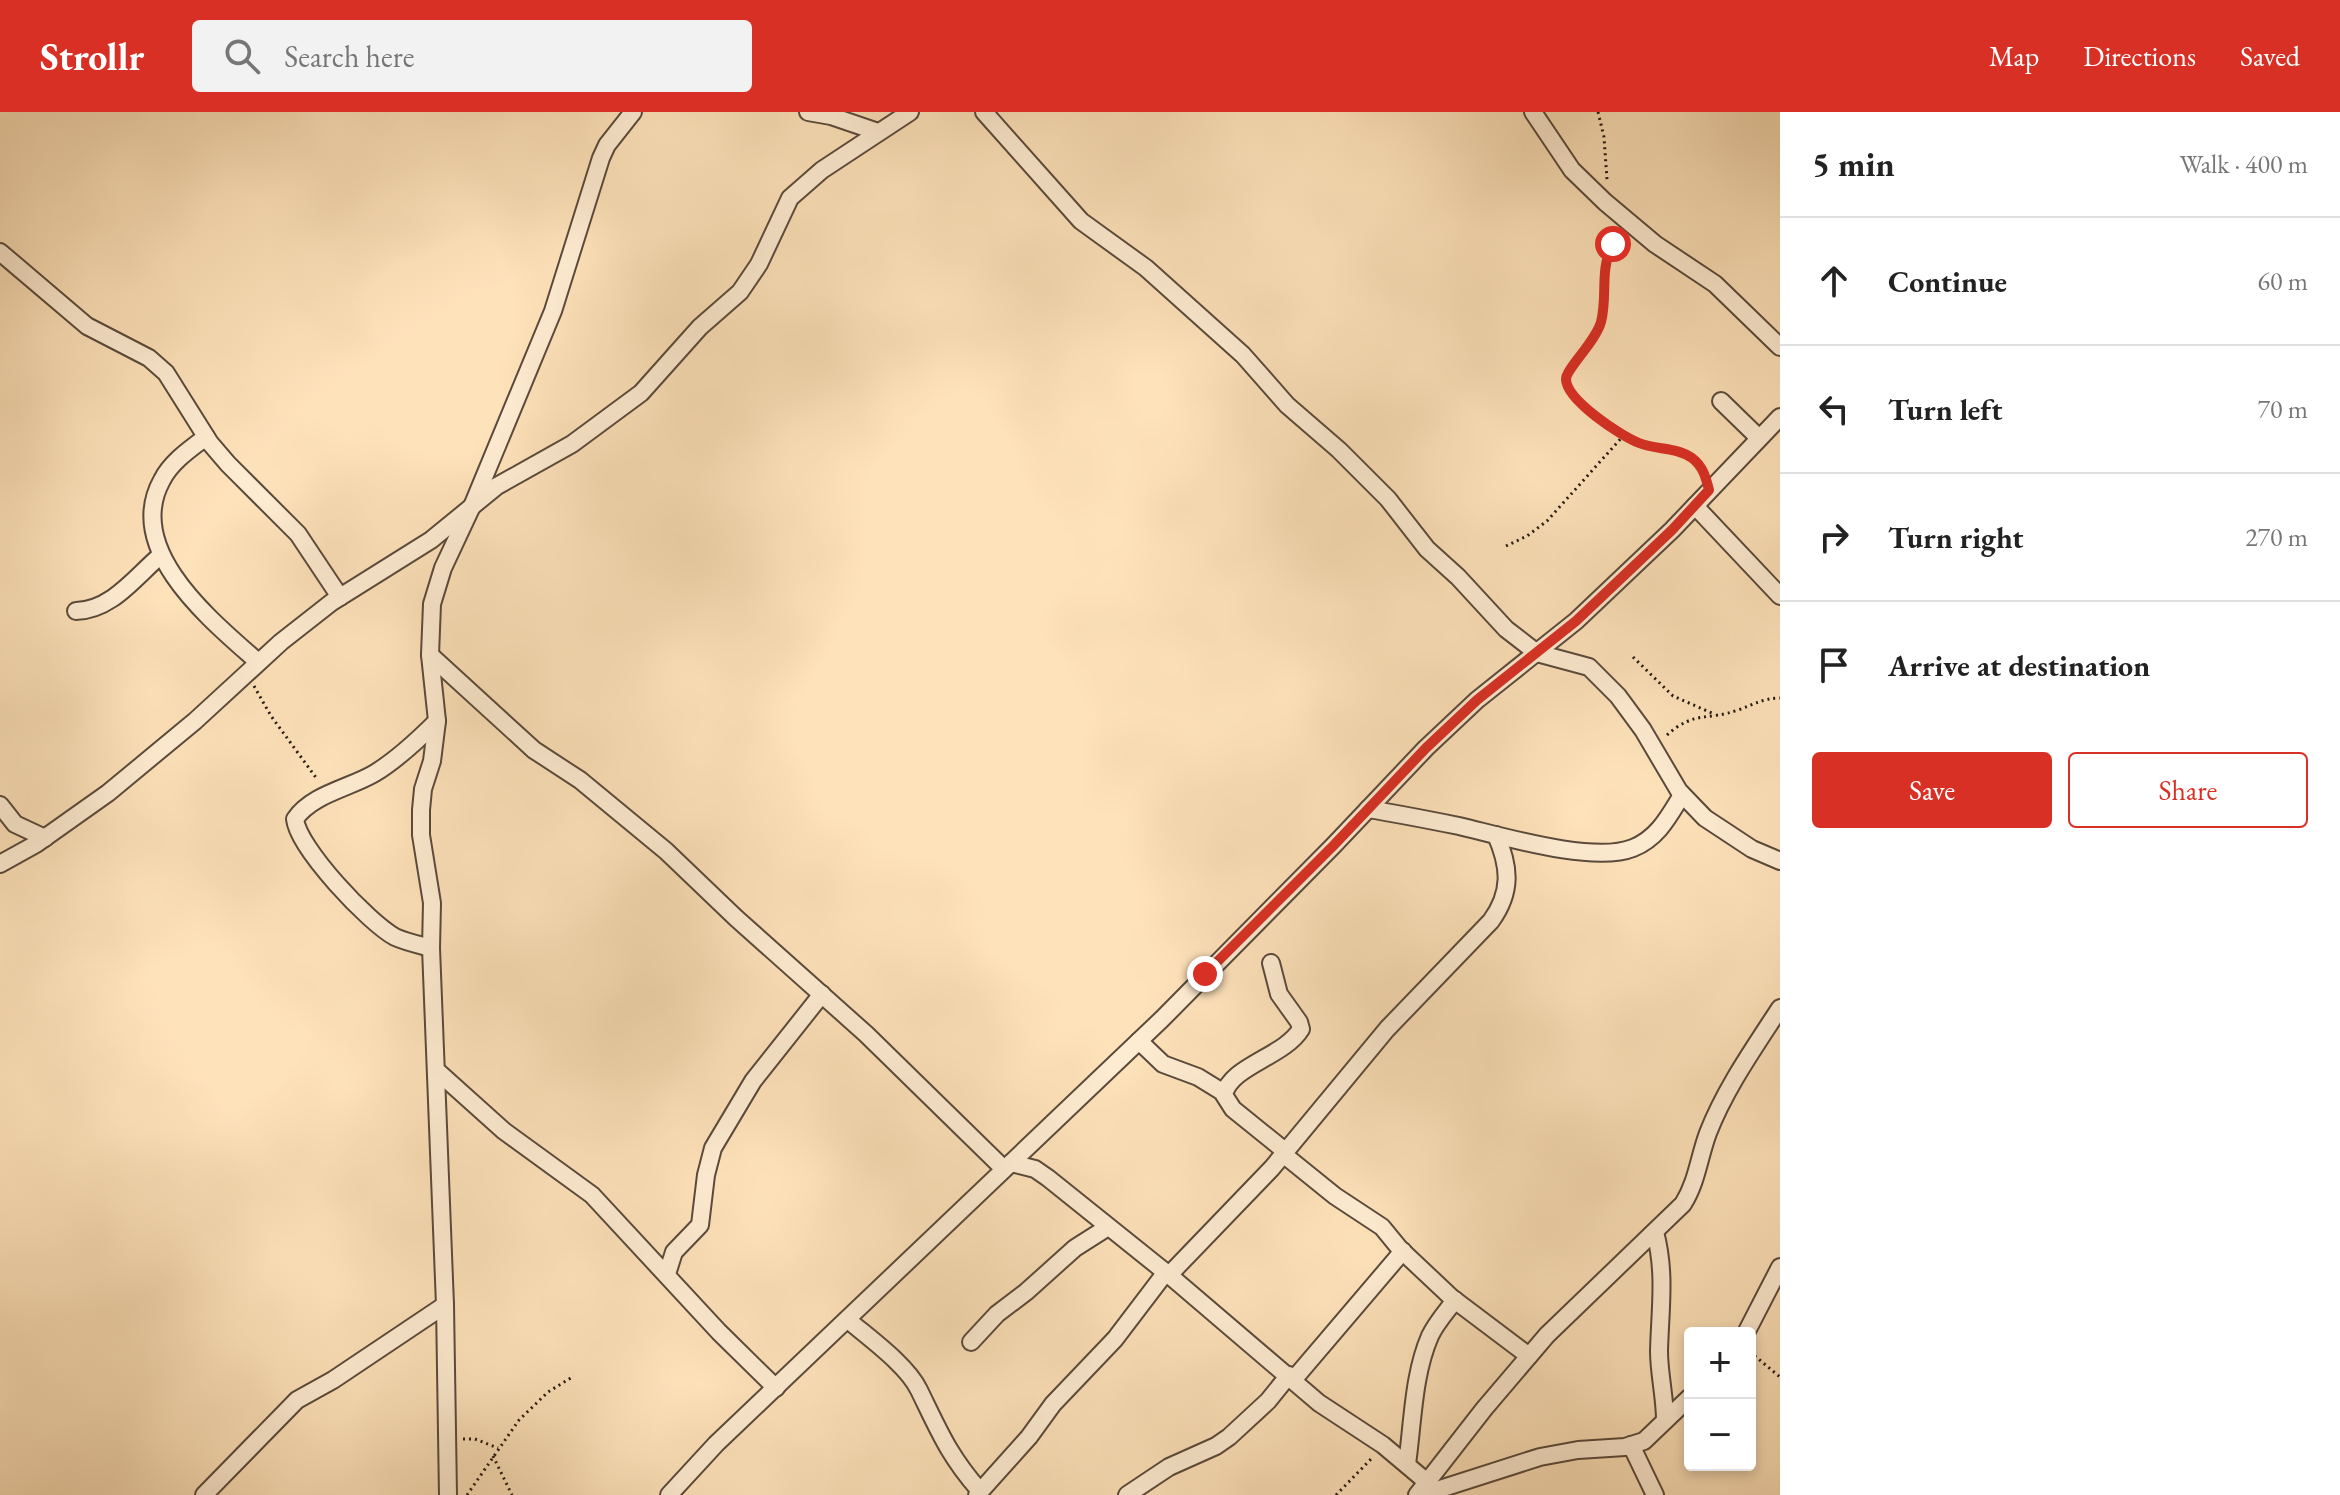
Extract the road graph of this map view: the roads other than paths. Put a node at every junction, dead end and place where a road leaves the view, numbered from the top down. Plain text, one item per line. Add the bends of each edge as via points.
1 (633, 112) edge
2 (808, 112) edge
3 (910, 112) edge
4 (984, 112) edge
5 (1533, 112) edge
6 (878, 132) junction
7 (0, 252) edge
8 (1780, 347) edge
9 (1721, 401) dead end
10 (1780, 417) edge
11 (206, 437) junction
12 (1759, 438) junction
13 (473, 504) junction
14 (1695, 506) junction
15 (161, 555) junction
16 (1780, 596) edge
17 (340, 597) junction
18 (76, 611) dead end
19 (1537, 653) junction
20 (430, 655) junction
21 (252, 667) junction
22 (437, 721) junction
23 (1682, 795) junction
24 (0, 805) edge
25 (1368, 809) junction
26 (1496, 835) junction
27 (45, 838) junction
28 (1780, 861) edge
29 (0, 864) edge
30 (431, 948) junction
31 (1271, 963) dead end
32 (822, 994) junction
33 (1780, 1008) edge
34 (1139, 1041) junction
35 (436, 1070) junction
36 (1224, 1093) junction
37 (1284, 1152) junction
38 (1008, 1166) junction
39 (1108, 1227) junction
40 (1655, 1232) junction
41 (1403, 1251) junction
42 (1780, 1267) edge
43 (667, 1274) junction
44 (1168, 1274) junction
45 (1455, 1300) junction
46 (445, 1305) junction
47 (848, 1320) junction
48 (1749, 1327) edge
49 (971, 1342) dead end
50 (1529, 1356) junction
51 (1292, 1377) junction
52 (776, 1388) junction
53 (1688, 1399) edge
54 (1665, 1420) junction
55 (1631, 1445) junction
56 (1407, 1464) junction
57 (1422, 1491) edge
58 (978, 1493) edge
59 (204, 1495) edge
60 (448, 1495) edge
61 (669, 1495) edge
62 (1127, 1495) edge
63 (1655, 1495) edge

1 - 13 street via 601,158 553,311
2 - 6 street
3 - 6 street
4 - 19 street via 1069,209 1146,268 1243,355 1287,405 1388,499 1427,549
5 - 8 street via 1572,170 1636,229 1715,284
6 - 13 street via 790,198 740,292 700,327 641,393 572,444
7 - 11 street via 87,326 158,365
9 - 12 street
10 - 12 street
11 - 15 street via 176,461 157,490 154,535
11 - 17 street via 298,534
12 - 14 street
13 - 17 street via 431,540
13 - 20 street via 432,604
14 - 16 street
14 - 19 street
15 - 18 street via 108,602
15 - 21 street
17 - 21 street
19 - 23 street via 1589,667 1618,696
19 - 25 street via 1477,700
20 - 22 street
20 - 32 street via 534,750 643,830
21 - 27 street via 108,793
22 - 30 street via 421,810 432,903
22 - 30 street via 377,772 327,796 295,819 306,847 380,927
23 - 26 street via 1665,824 1632,849 1574,851
23 - 28 street via 1705,818
24 - 27 street via 15,824
25 - 26 street
25 - 34 street
26 - 37 street via 1508,874 1499,910 1387,1029
27 - 29 street
30 - 35 street
31 - 36 street via 1279,994 1301,1029 1283,1048 1230,1082
32 - 38 street
32 - 43 street via 753,1081 713,1148 700,1225 674,1252
33 - 40 street via 1709,1132 1691,1191
34 - 36 street via 1163,1064
34 - 38 street
35 - 43 street via 504,1131 592,1195
35 - 46 street
36 - 37 street via 1233,1109
37 - 41 street via 1382,1227
37 - 44 street
38 - 39 street via 1035,1169
38 - 47 street
39 - 44 street
39 - 49 street via 1075,1248
40 - 50 street
40 - 54 street via 1663,1294 1659,1349
41 - 45 street
41 - 51 street
42 - 48 street
43 - 52 street
44 - 51 street
44 - 58 street
45 - 50 street
45 - 56 street via 1426,1348
46 - 59 street via 297,1400
46 - 60 street
47 - 52 street
47 - 58 street via 908,1374 940,1437
50 - 57 street
51 - 56 street via 1319,1403
51 - 62 street via 1229,1437
52 - 61 street
53 - 54 street
54 - 55 street via 1644,1441
55 - 57 street via 1540,1457
55 - 63 street
56 - 57 street

